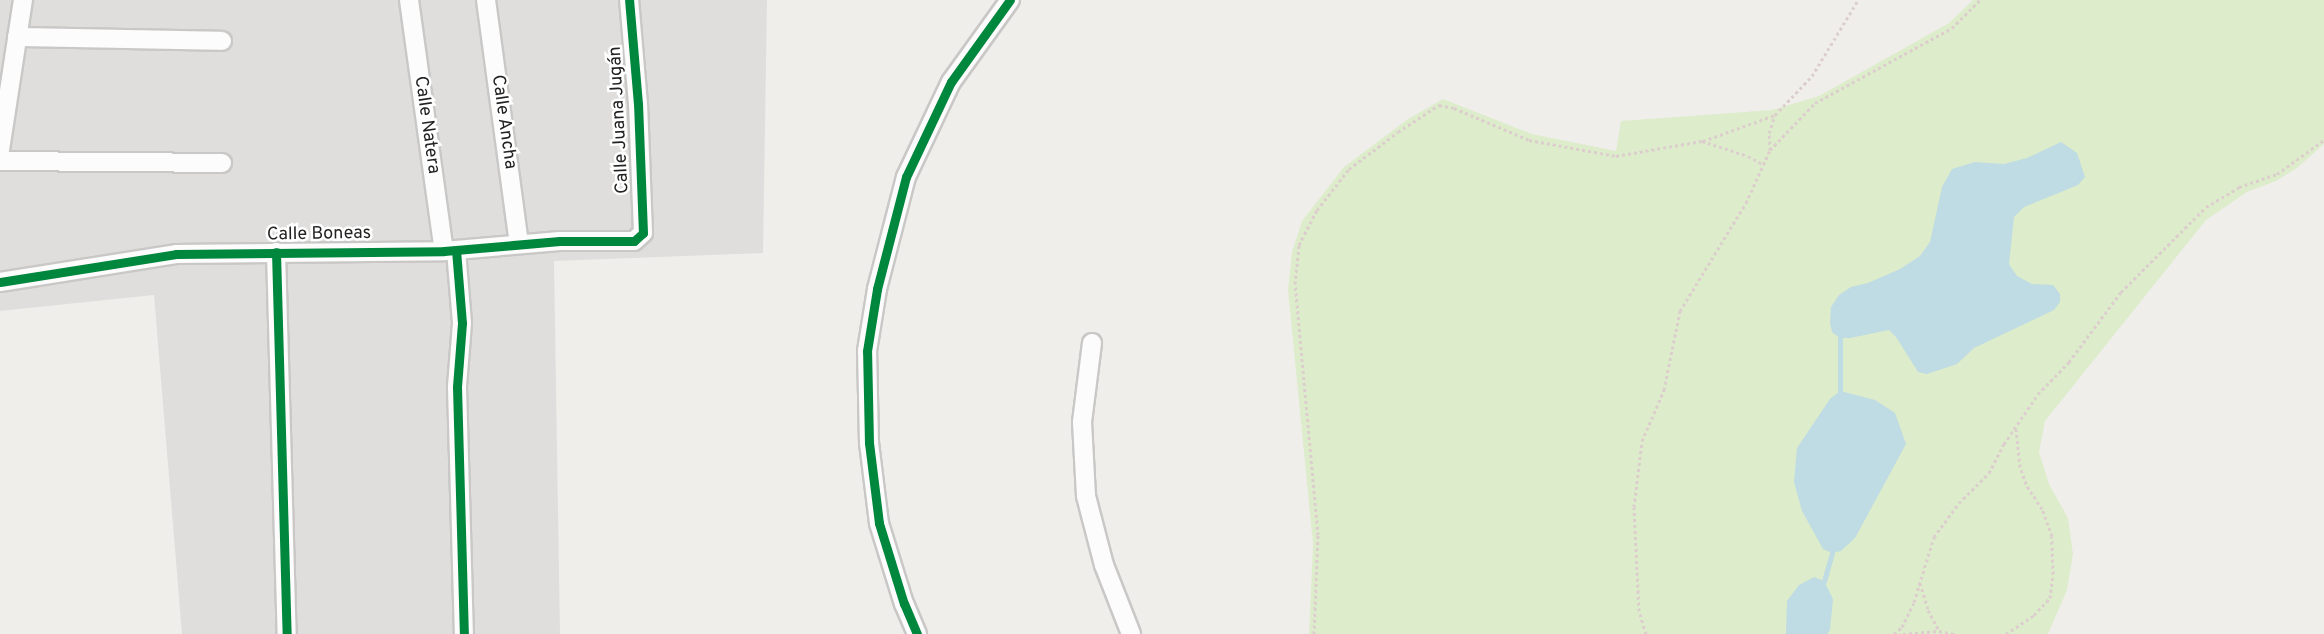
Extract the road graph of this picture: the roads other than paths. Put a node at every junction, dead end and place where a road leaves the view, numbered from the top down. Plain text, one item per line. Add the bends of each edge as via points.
1 (23, 0) edge
2 (409, 0) edge
3 (486, 0) edge
4 (629, 0) edge
5 (1010, 0) edge
6 (17, 38) junction
7 (222, 41) dead end
8 (0, 150) edge
9 (0, 161) edge
10 (222, 163) dead end
11 (639, 238) joint
12 (519, 243) junction
13 (450, 250) junction
14 (276, 252) junction
15 (0, 282) edge
16 (1092, 343) dead end
17 (286, 634) edge
18 (464, 634) edge
19 (917, 634) edge
20 (1131, 634) edge

1 - 6 street
2 - 13 street, Calle Natera
3 - 12 street, Calle Ancha
4 - 11 street, Calle Juana Jugán via 638,104 643,233
5 - 19 street via 951,82 906,177 877,289 869,340 868,443 879,523
6 - 7 street
6 - 8 street
9 - 10 street
11 - 12 street, Calle Boneas
12 - 13 street, Calle Boneas
13 - 14 street, Calle Boneas
13 - 18 street, Calle Natera via 462,323 457,387
14 - 15 street, Calle Boneas via 162,255
14 - 17 street
16 - 20 street via 1082,422 1086,496 1104,565

